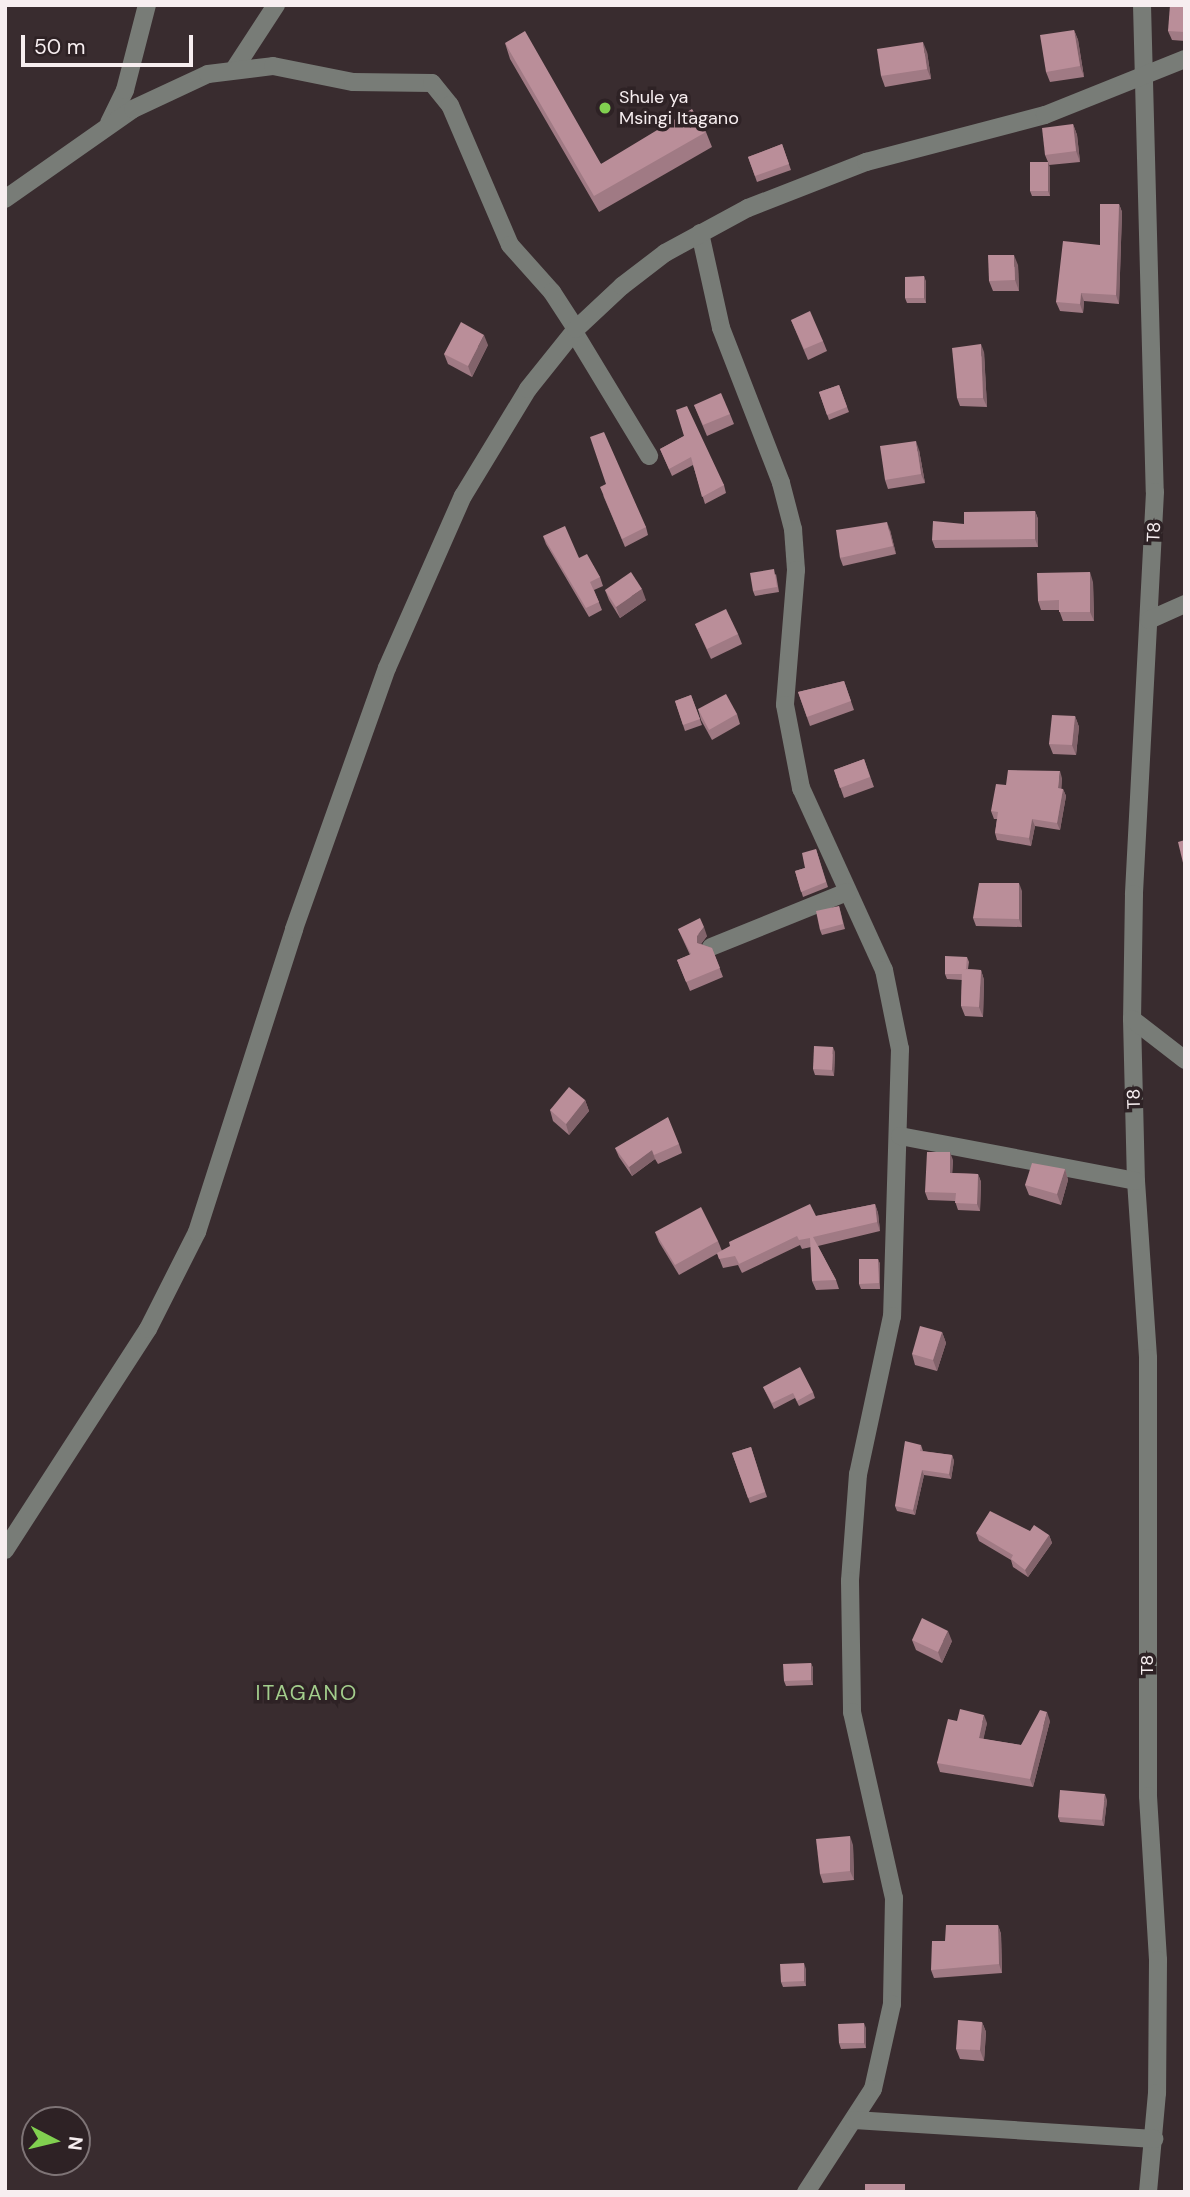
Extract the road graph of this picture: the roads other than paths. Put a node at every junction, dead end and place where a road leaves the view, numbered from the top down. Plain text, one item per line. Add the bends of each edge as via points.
1 (147, 5) edge
2 (276, 5) edge
3 (1142, 5) edge
4 (1185, 59) edge
5 (235, 68) junction
6 (1142, 73) junction
7 (104, 132) junction
8 (5, 199) edge
9 (701, 233) junction
10 (575, 331) junction
11 (649, 456) dead end
12 (1185, 604) edge
13 (1149, 620) junction
14 (847, 892) junction
15 (711, 947) edge
16 (1132, 1019) junction
17 (1185, 1060) edge
18 (900, 1136) junction
19 (1136, 1181) junction
20 (5, 1550) edge
21 (854, 2120) junction
22 (1154, 2139) junction
23 (806, 2192) edge
24 (1148, 2192) edge

1 - 7 street via 125,90
2 - 5 street
3 - 6 street, T8
4 - 6 street
5 - 7 street via 153,97
5 - 10 street via 297,68 353,82 422,82 440,89 510,245 552,292
6 - 9 street via 1045,115 905,150 823,177
6 - 13 street, T8 via 1155,492
7 - 8 street
9 - 10 street via 622,286
9 - 14 street via 721,328 781,483 793,529 796,570 785,681 789,739 810,815
10 - 11 street
10 - 20 street via 492,444 429,564 366,725 290,941 197,1232 176,1278
12 - 13 street
13 - 16 street, T8
14 - 15 street
14 - 18 street via 879,958 894,1007 900,1048
16 - 17 street
16 - 19 street, T8
18 - 19 street
18 - 21 street via 893,1206 892,1316 858,1474 850,1581 852,1712 894,1898 894,1973 882,2057 873,2089
19 - 22 street, T8 via 1149,1411 1148,1796 1159,2018
21 - 22 street
21 - 23 street via 823,2160
22 - 24 street, T8

